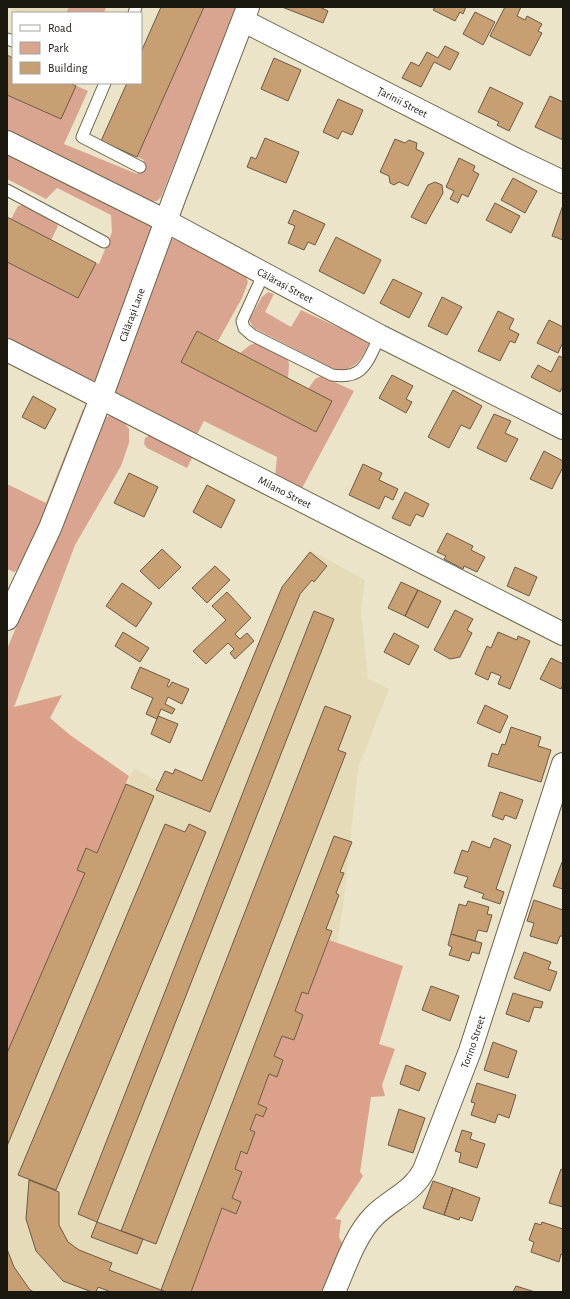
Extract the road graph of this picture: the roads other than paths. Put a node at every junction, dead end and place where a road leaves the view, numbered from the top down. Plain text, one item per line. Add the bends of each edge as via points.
1 (246, 14) edge
2 (105, 84) edge
3 (7, 142) edge
4 (140, 167) dead end
5 (563, 182) edge
6 (7, 190) edge
7 (166, 221) junction
8 (104, 242) dead end
9 (264, 273) junction
10 (380, 336) junction
11 (7, 350) edge
12 (101, 398) junction
13 (563, 428) edge
14 (7, 619) edge
15 (563, 634) edge
16 (563, 764) edge
17 (334, 1292) edge

1 - 5 street, Țarinii Street via 510,157
1 - 7 street, Călărași Lane
2 - 4 lane via 82,138
3 - 7 street, Călărași Street
6 - 8 lane
7 - 9 street, Călărași Street
7 - 12 street, Călărași Lane
9 - 10 street, Călărași Street
9 - 10 lane via 242,321 244,328 252,335 332,375 345,377 356,374 363,368
10 - 13 street, Călărași Street
11 - 12 street, Milano Street
12 - 14 street, Călărași Lane via 50,528
12 - 15 street, Milano Street
16 - 17 street, Torino Street via 470,1051 424,1170 413,1185 373,1217 350,1254

